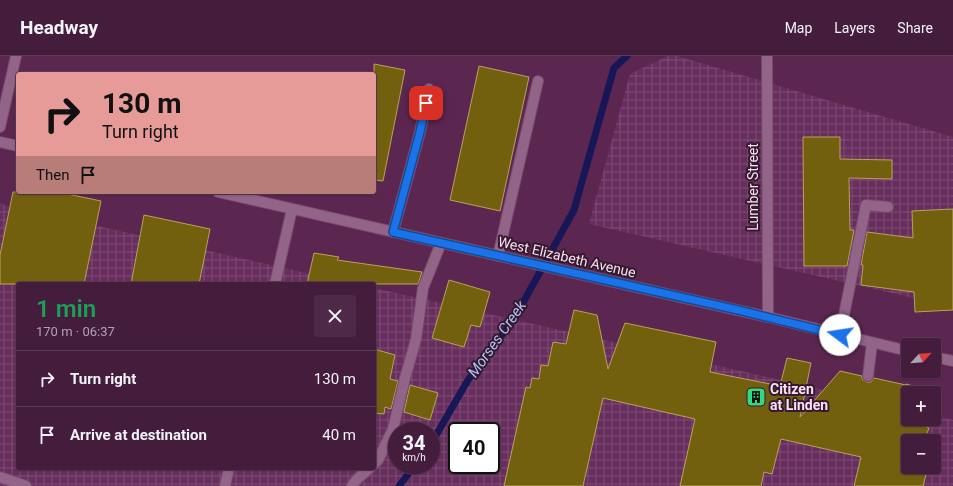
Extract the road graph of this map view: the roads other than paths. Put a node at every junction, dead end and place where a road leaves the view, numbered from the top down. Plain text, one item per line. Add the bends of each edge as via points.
1 (16, 56) edge
2 (767, 56) edge
3 (538, 81) dead end
4 (429, 89) dead end
5 (0, 127) edge
6 (0, 142) edge
7 (16, 146) edge
8 (227, 194) edge
9 (888, 207) dead end
10 (292, 209) junction
11 (393, 232) junction
12 (441, 243) junction
13 (498, 256) junction
14 (275, 282) edge
15 (768, 317) junction
16 (840, 335) junction
17 (872, 343) junction
18 (901, 349) edge
19 (941, 358) edge
20 (953, 361) edge
21 (868, 376) dead end
22 (376, 462) edge
23 (229, 470) edge
24 (368, 470) edge
25 (0, 476) edge
26 (26, 486) edge
27 (225, 486) edge
28 (352, 486) edge

1 - 5 street
2 - 15 street, Lumber Street
3 - 13 street
4 - 11 street
6 - 7 street
8 - 10 street, West Elizabeth Avenue
9 - 16 street via 866,205
10 - 11 street, West Elizabeth Avenue
10 - 14 street
11 - 12 street, West Elizabeth Avenue
12 - 13 street, West Elizabeth Avenue
12 - 22 street via 423,288 416,339 393,428
13 - 15 street, West Elizabeth Avenue
15 - 16 street, West Elizabeth Avenue
16 - 17 street, West Elizabeth Avenue
17 - 18 street, West Elizabeth Avenue
17 - 21 street
19 - 20 street
23 - 27 street
24 - 28 street
25 - 26 street

